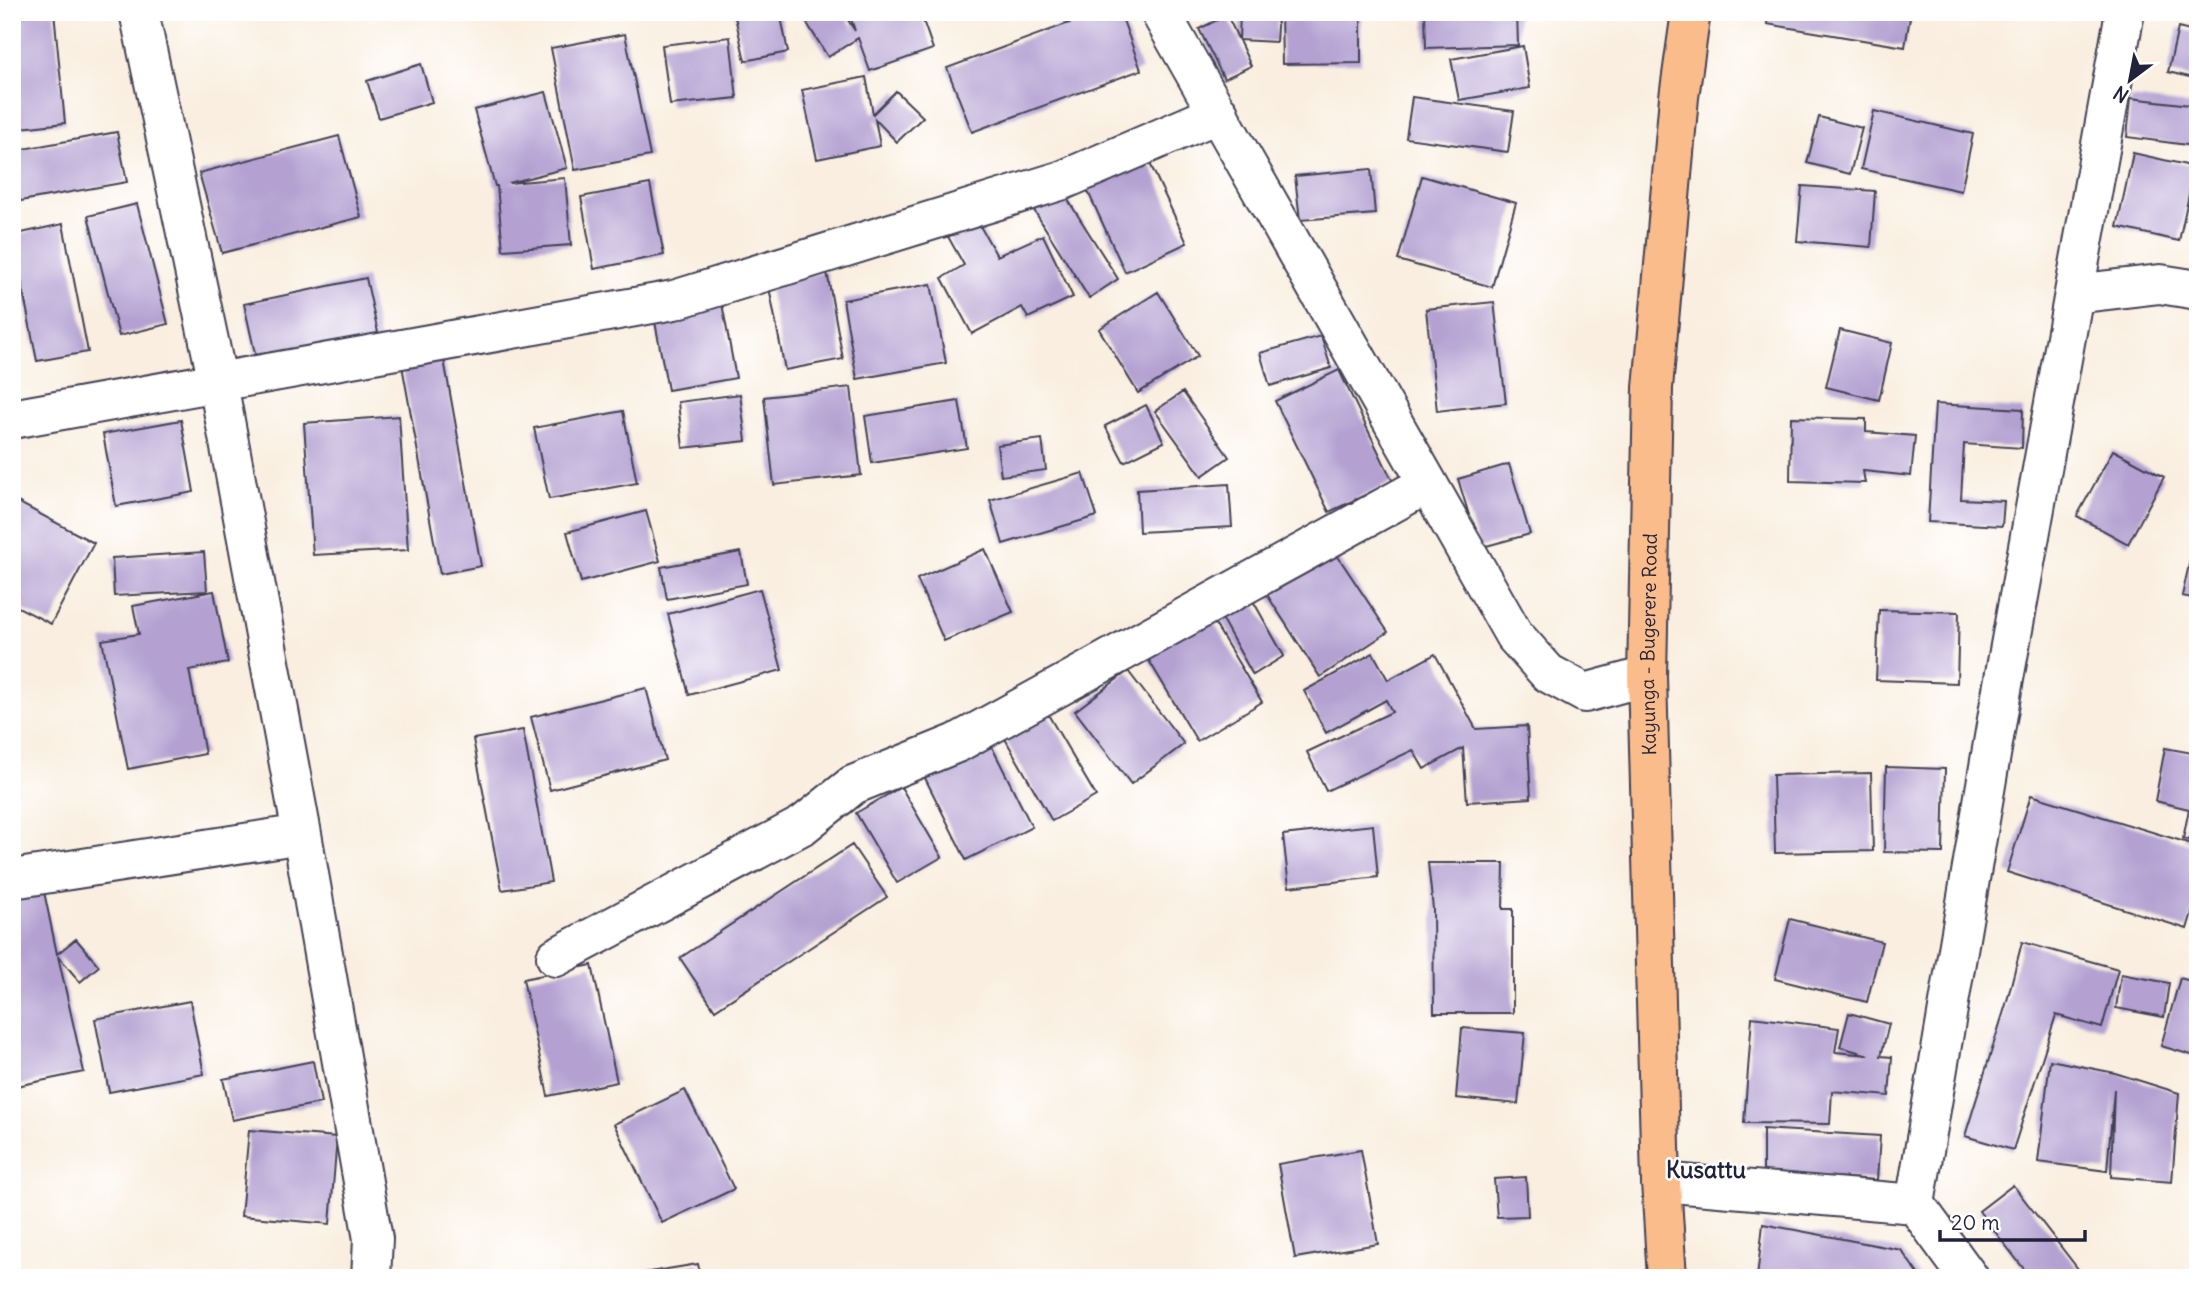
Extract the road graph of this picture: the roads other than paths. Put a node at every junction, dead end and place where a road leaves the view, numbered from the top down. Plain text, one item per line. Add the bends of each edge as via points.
1 (139, 12) edge
2 (1160, 12) edge
3 (1691, 12) edge
4 (2125, 12) edge
5 (1219, 113) junction
6 (2198, 290) edge
7 (2074, 294) junction
8 (218, 383) junction
9 (12, 419) edge
10 (1427, 484) junction
11 (1647, 676) junction
12 (302, 834) junction
13 (12, 879) edge
14 (556, 957) dead end
15 (1661, 1182) junction
16 (1914, 1204) junction
17 (371, 1278) edge
18 (1667, 1278) edge
19 (1969, 1278) edge

1 - 8 street
2 - 5 street
3 - 11 main road, Kayunga - Bugerere Road via 1653,388
4 - 7 street
5 - 8 street via 1063,180 674,300
5 - 10 street
6 - 7 street via 2160,284
7 - 16 street
8 - 9 street
8 - 12 street
10 - 11 street via 1514,635 1548,673 1585,693
10 - 14 street via 957,743 853,785 803,825
11 - 15 main road, Kayunga - Bugerere Road
12 - 13 street
12 - 17 street via 373,1239
15 - 16 street
15 - 18 main road, Kayunga - Bugerere Road
16 - 19 street

